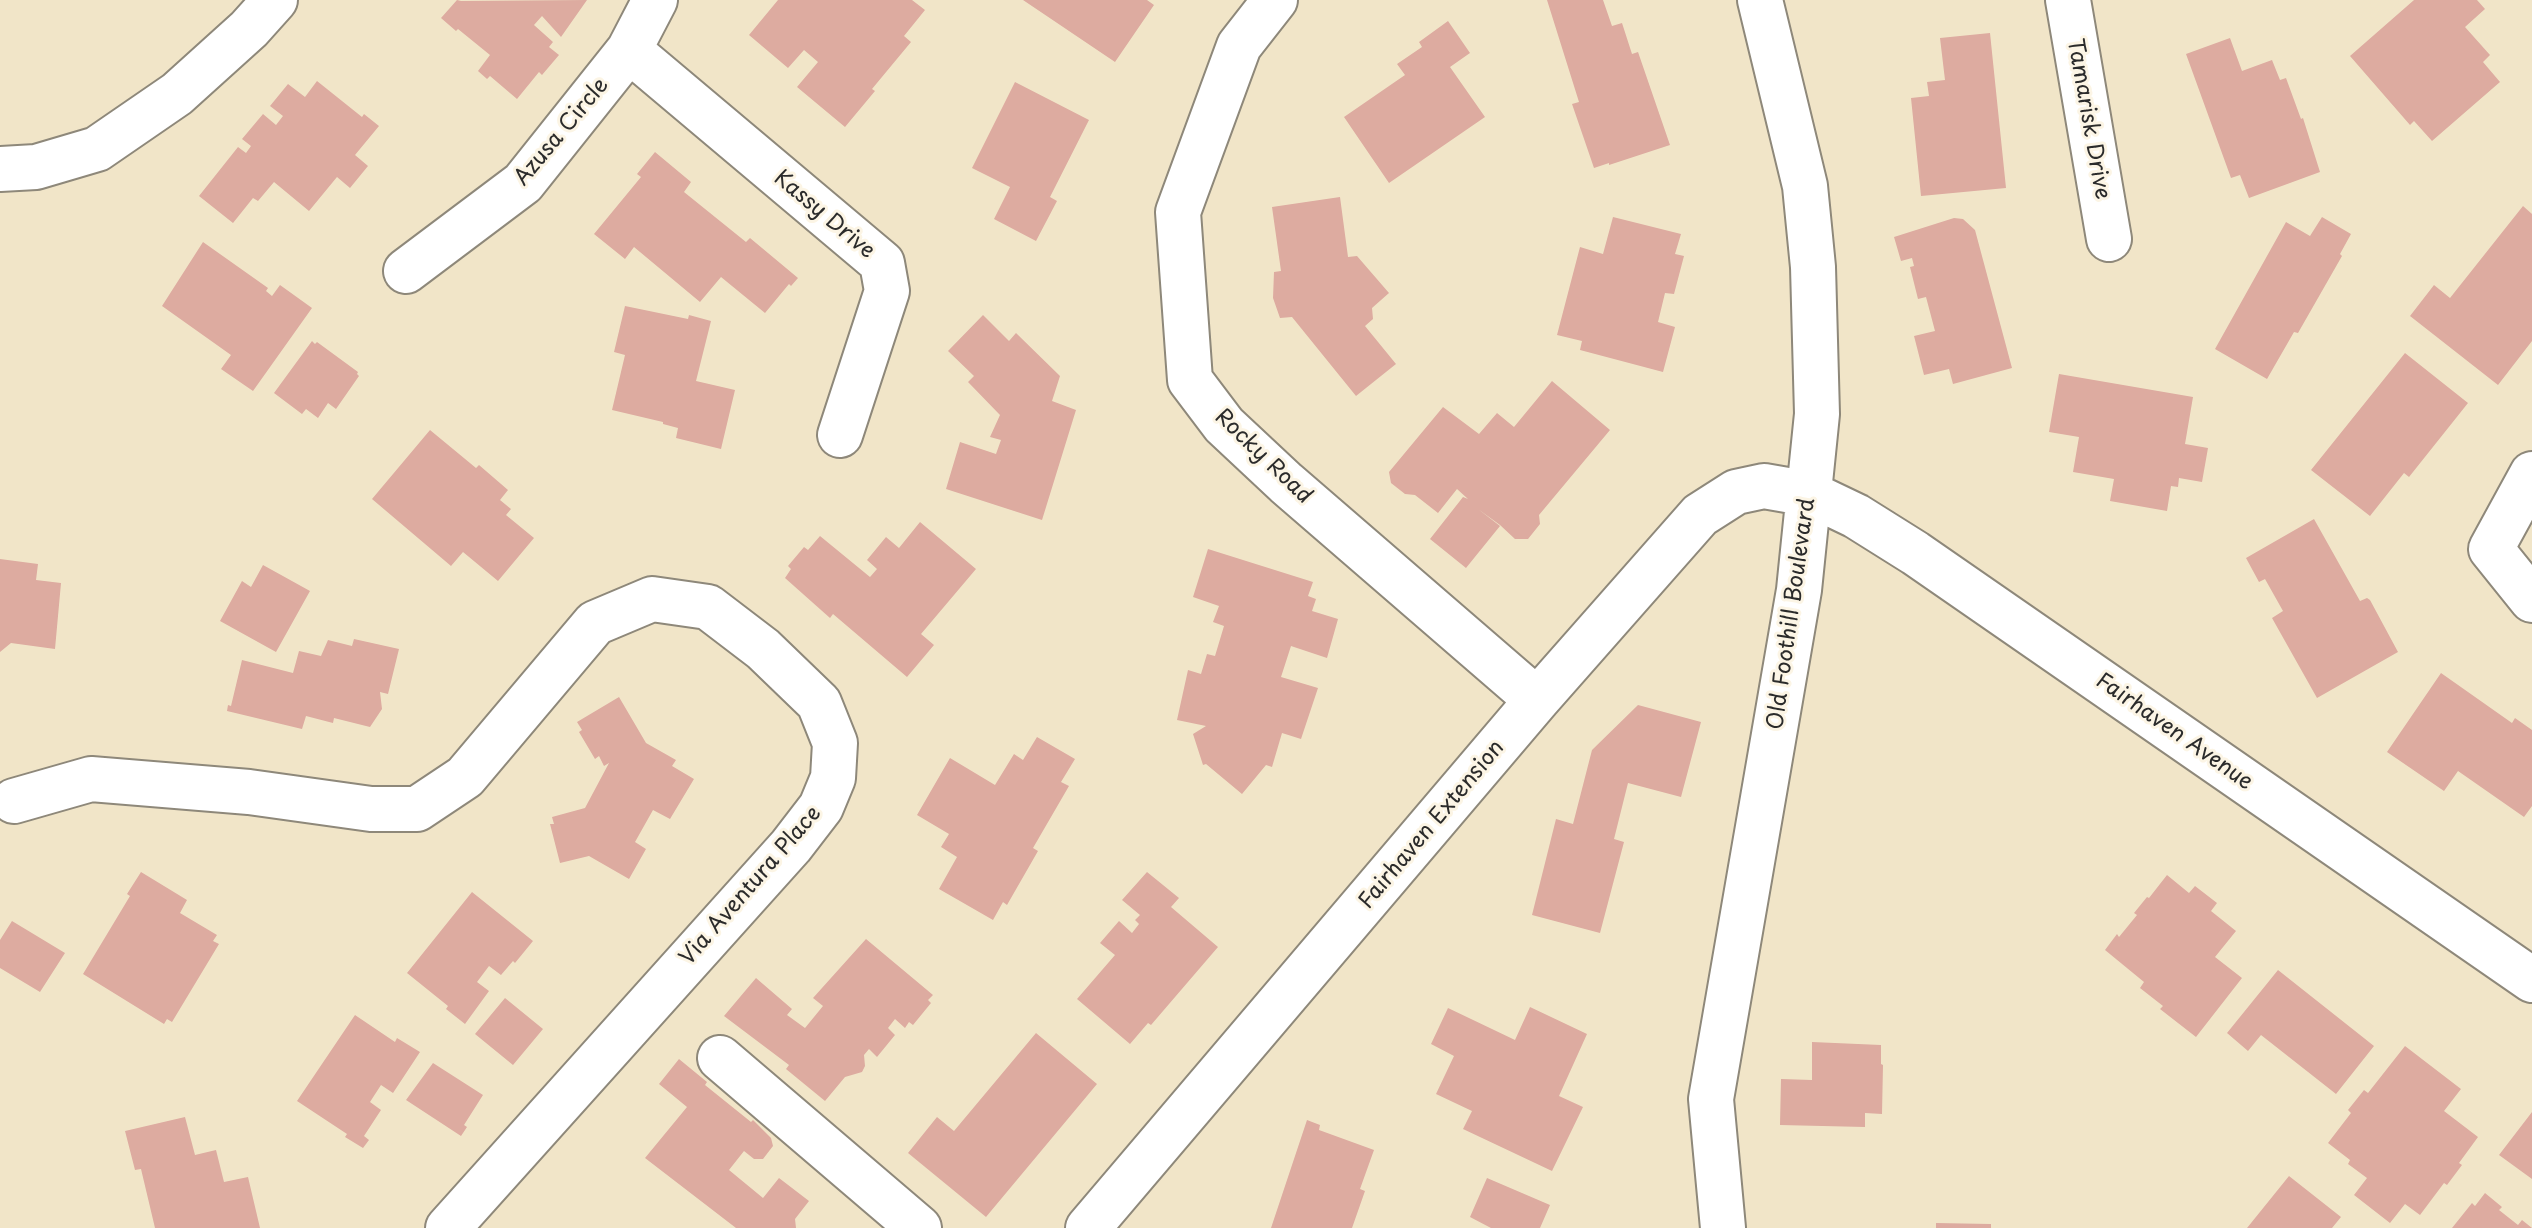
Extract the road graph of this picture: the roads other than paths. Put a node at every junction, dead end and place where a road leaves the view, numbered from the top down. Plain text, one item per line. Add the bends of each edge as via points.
1 (275, 0) edge
2 (655, 0) edge
3 (1275, 0) edge
4 (2068, 0) edge
5 (1764, 1) edge
6 (629, 50) junction
7 (0, 169) edge
8 (2109, 239) dead end
9 (406, 271) dead end
10 (840, 435) dead end
11 (2532, 474) edge
12 (1810, 494) junction
13 (2532, 600) edge
14 (1537, 700) junction
15 (14, 801) dead end
16 (2532, 980) edge
17 (720, 1058) dead end
18 (458, 1217) edge
19 (919, 1228) edge
20 (1088, 1228) edge
21 (1723, 1228) edge

1 - 7 street via 177,94 97,149 36,167
2 - 6 street, Azusa Circle
3 - 14 street, Rocky Road via 1239,46 1178,212 1190,380 1224,425 1286,483
4 - 8 street, Tamarisk Drive
5 - 12 street, Old Foothill Boulevard via 1805,186 1813,267 1817,414
6 - 9 street, Azusa Circle via 523,183
6 - 10 street, Kassy Drive via 882,263 887,291
11 - 13 street via 2491,549
12 - 14 street, Fairhaven Extension via 1764,486 1736,492 1700,515
12 - 16 street, Fairhaven Avenue via 1915,553
12 - 21 street, Old Foothill Boulevard via 1799,590 1711,1099
14 - 20 street, Fairhaven Extension
15 - 18 street, Via Aventura Place via 91,779 371,809 417,809 465,777 595,623 652,599 708,607 763,649 819,703 835,743 833,778 821,807
17 - 19 street

